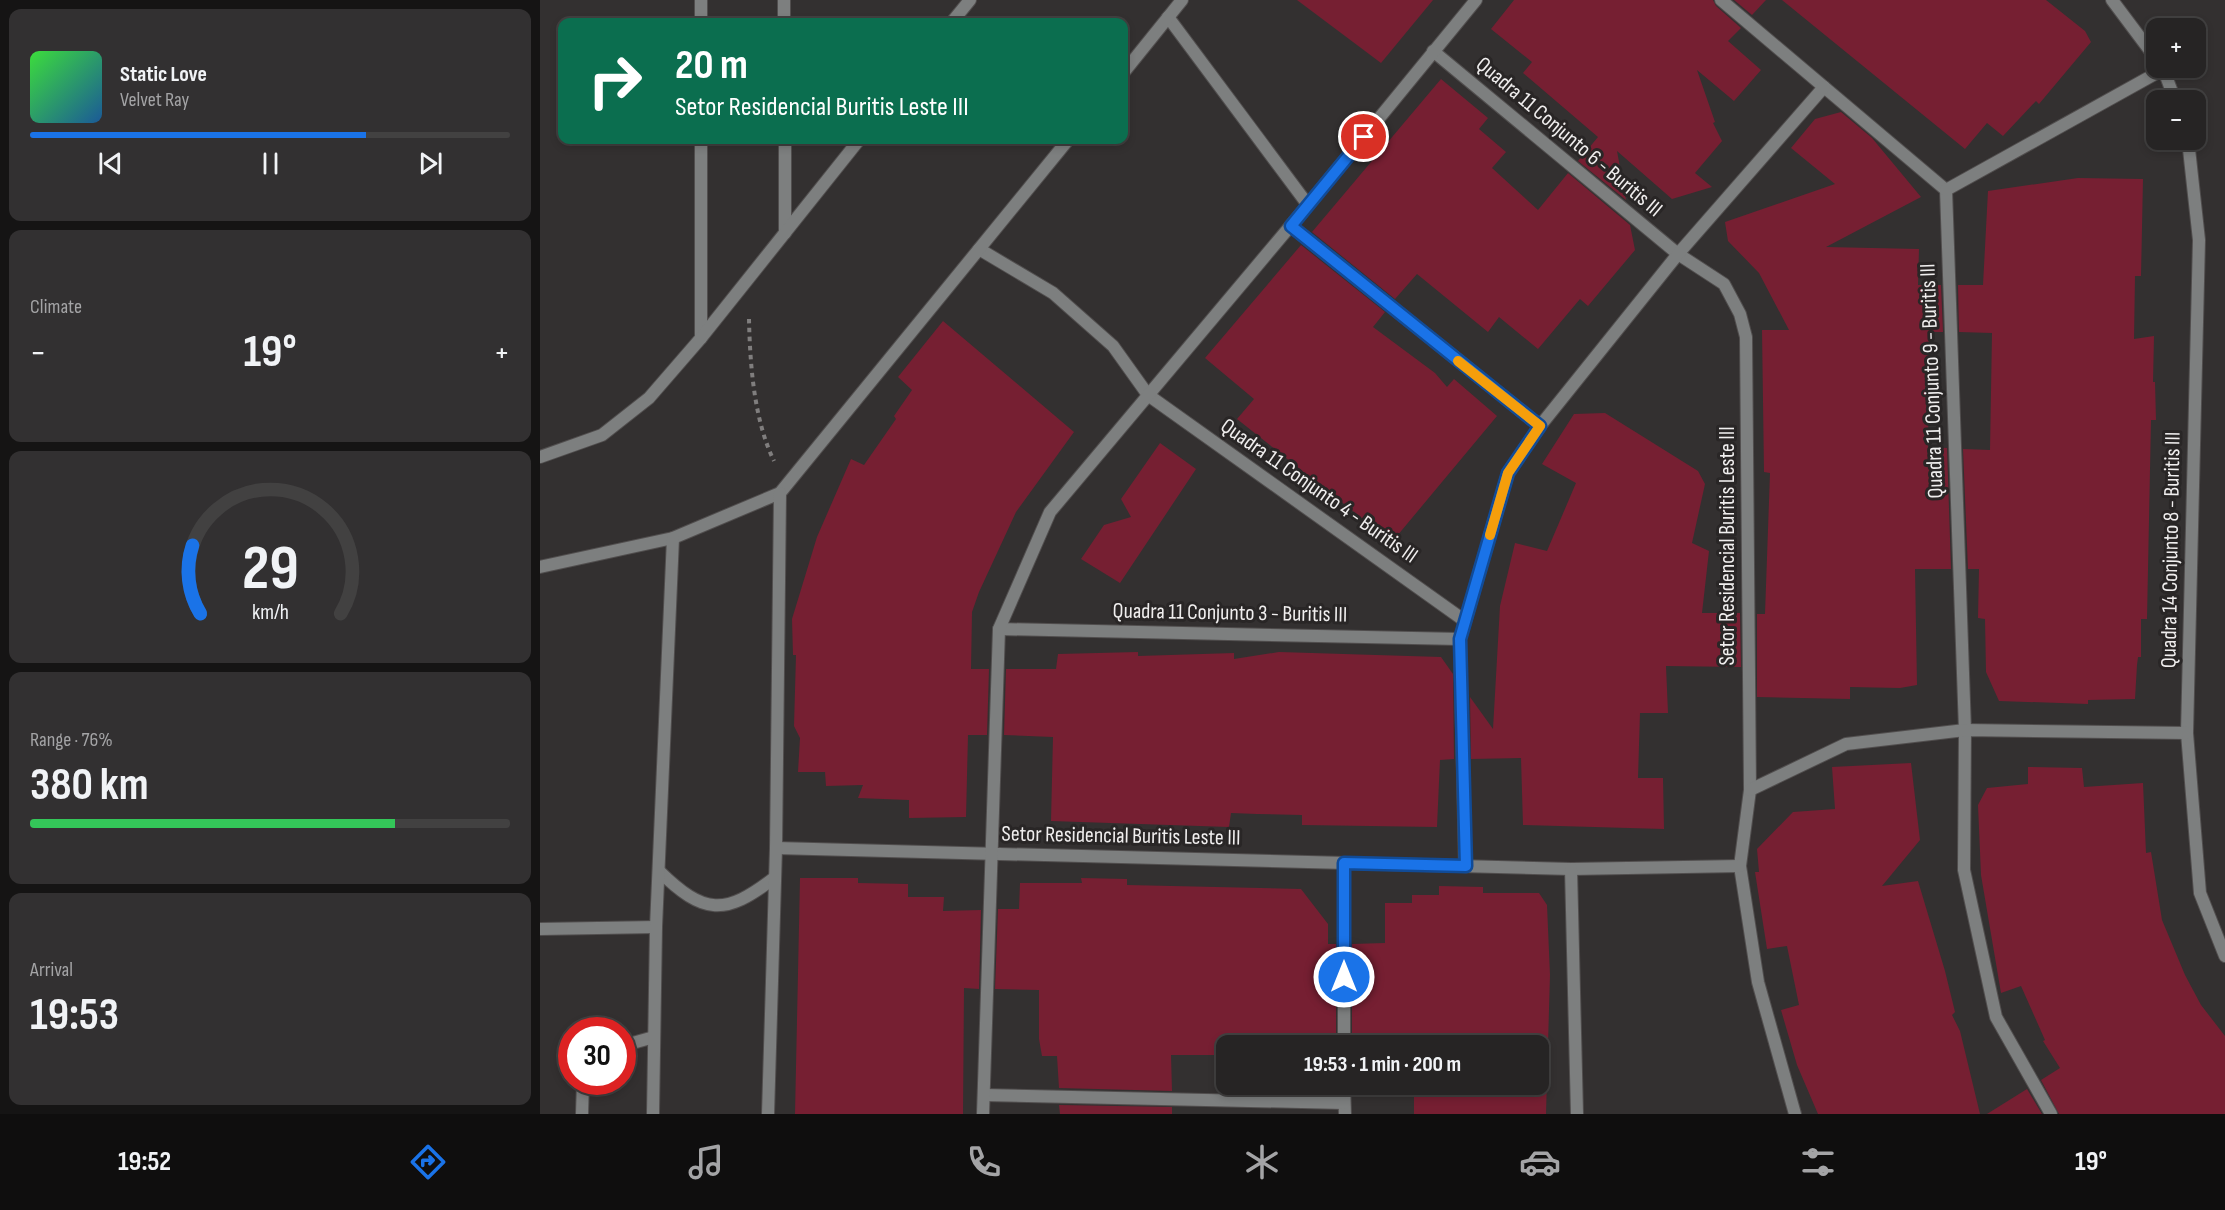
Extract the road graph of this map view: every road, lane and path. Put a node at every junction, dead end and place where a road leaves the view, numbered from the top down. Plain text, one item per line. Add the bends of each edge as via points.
1 (701, 0) edge
2 (784, 0) edge
3 (970, 0) edge
4 (1182, 0) edge
5 (1476, 0) edge
6 (1721, 0) edge
7 (2112, 0) edge
8 (1168, 17) junction
9 (701, 18) edge
10 (786, 18) edge
11 (955, 18) edge
12 (2146, 45) edge
13 (1433, 51) junction
14 (1128, 67) edge
15 (2146, 74) edge
16 (1824, 87) junction
17 (701, 144) edge
18 (784, 144) edge
19 (856, 144) edge
20 (1065, 144) edge
21 (2189, 150) edge
22 (1946, 190) junction
23 (1308, 206) junction
24 (1291, 226) junction
25 (785, 233) junction
26 (979, 249) junction
27 (1678, 254) junction
28 (748, 279) junction
29 (701, 338) junction
30 (1148, 395) junction
31 (1540, 426) junction
32 (540, 457) edge
33 (783, 490) junction
34 (674, 538) junction
35 (540, 567) edge
36 (1465, 621) junction
37 (999, 629) junction
38 (1460, 639) junction
39 (1965, 730) junction
40 (2187, 733) junction
41 (1750, 790) junction
42 (776, 848) junction
43 (990, 854) junction
44 (1344, 863) junction
45 (1466, 866) junction
46 (1740, 866) junction
47 (1571, 868) junction
48 (659, 871) junction
49 (774, 878) junction
50 (656, 927) junction
51 (540, 929) edge
52 (2225, 956) edge
53 (1344, 1035) edge
54 (654, 1037) junction
55 (636, 1042) edge
56 (583, 1095) edge
57 (984, 1095) junction
58 (1345, 1108) edge
59 (582, 1114) edge
60 (653, 1114) edge
61 (768, 1114) edge
62 (983, 1114) edge
63 (1578, 1114) edge
64 (1795, 1114) edge
65 (2052, 1114) edge

1 - 9 street
2 - 10 street
3 - 11 street
4 - 8 street
5 - 13 street
6 - 16 street
7 - 12 street
8 - 14 street
8 - 23 street
13 - 23 street
13 - 27 street, Quadra 11 Conjunto 6 - Buritis III
15 - 22 street
16 - 22 street
16 - 27 street
17 - 29 street
18 - 25 street
19 - 25 street
20 - 26 street
21 - 40 street, Quadra 14 Conjunto 8 - Buritis III via 2199,240
22 - 39 street, Quadra 11 Conjunto 9 - Buritis III
23 - 24 street
24 - 30 street
24 - 31 street
25 - 28 street
26 - 30 street, Quadra 11 Conjunto 4 - Buritis III via 1053,292 1113,346
26 - 33 street
27 - 31 street
27 - 41 street, Setor Residencial Buritis Leste III via 1724,284 1740,314 1746,337
28 - 29 street
28 - 33 path via 749,352 769,450
29 - 32 street via 649,398 602,435
30 - 36 street, Quadra 11 Conjunto 4 - Buritis III
30 - 37 street via 1050,512
31 - 36 street via 1508,473
33 - 34 street
33 - 42 street
34 - 35 street
34 - 48 street
36 - 38 street
37 - 38 street, Quadra 11 Conjunto 3 - Buritis III
37 - 43 street
38 - 45 street
39 - 40 street
39 - 41 street via 1846,744
39 - 65 street, Quadra 11 Conjunto 9 - Buritis III via 1964,870 1996,1017
40 - 52 street, Quadra 14 Conjunto 8 - Buritis III via 2200,892
41 - 46 street, Setor Residencial Buritis Leste III
42 - 43 street, Setor Residencial Buritis Leste III
42 - 49 street
43 - 44 street, Setor Residencial Buritis Leste III
43 - 57 street
44 - 45 street, Setor Residencial Buritis Leste III
44 - 53 street
45 - 47 street, Setor Residencial Buritis Leste III
46 - 47 street, Setor Residencial Buritis Leste III
46 - 64 street, Setor Residencial Buritis Leste III via 1758,982
47 - 63 street
48 - 49 street via 694,900 711,905 727,905 749,897
48 - 50 street
49 - 61 street
50 - 51 street
50 - 54 street
54 - 55 street
54 - 60 street
56 - 59 street
57 - 58 street
57 - 62 street

